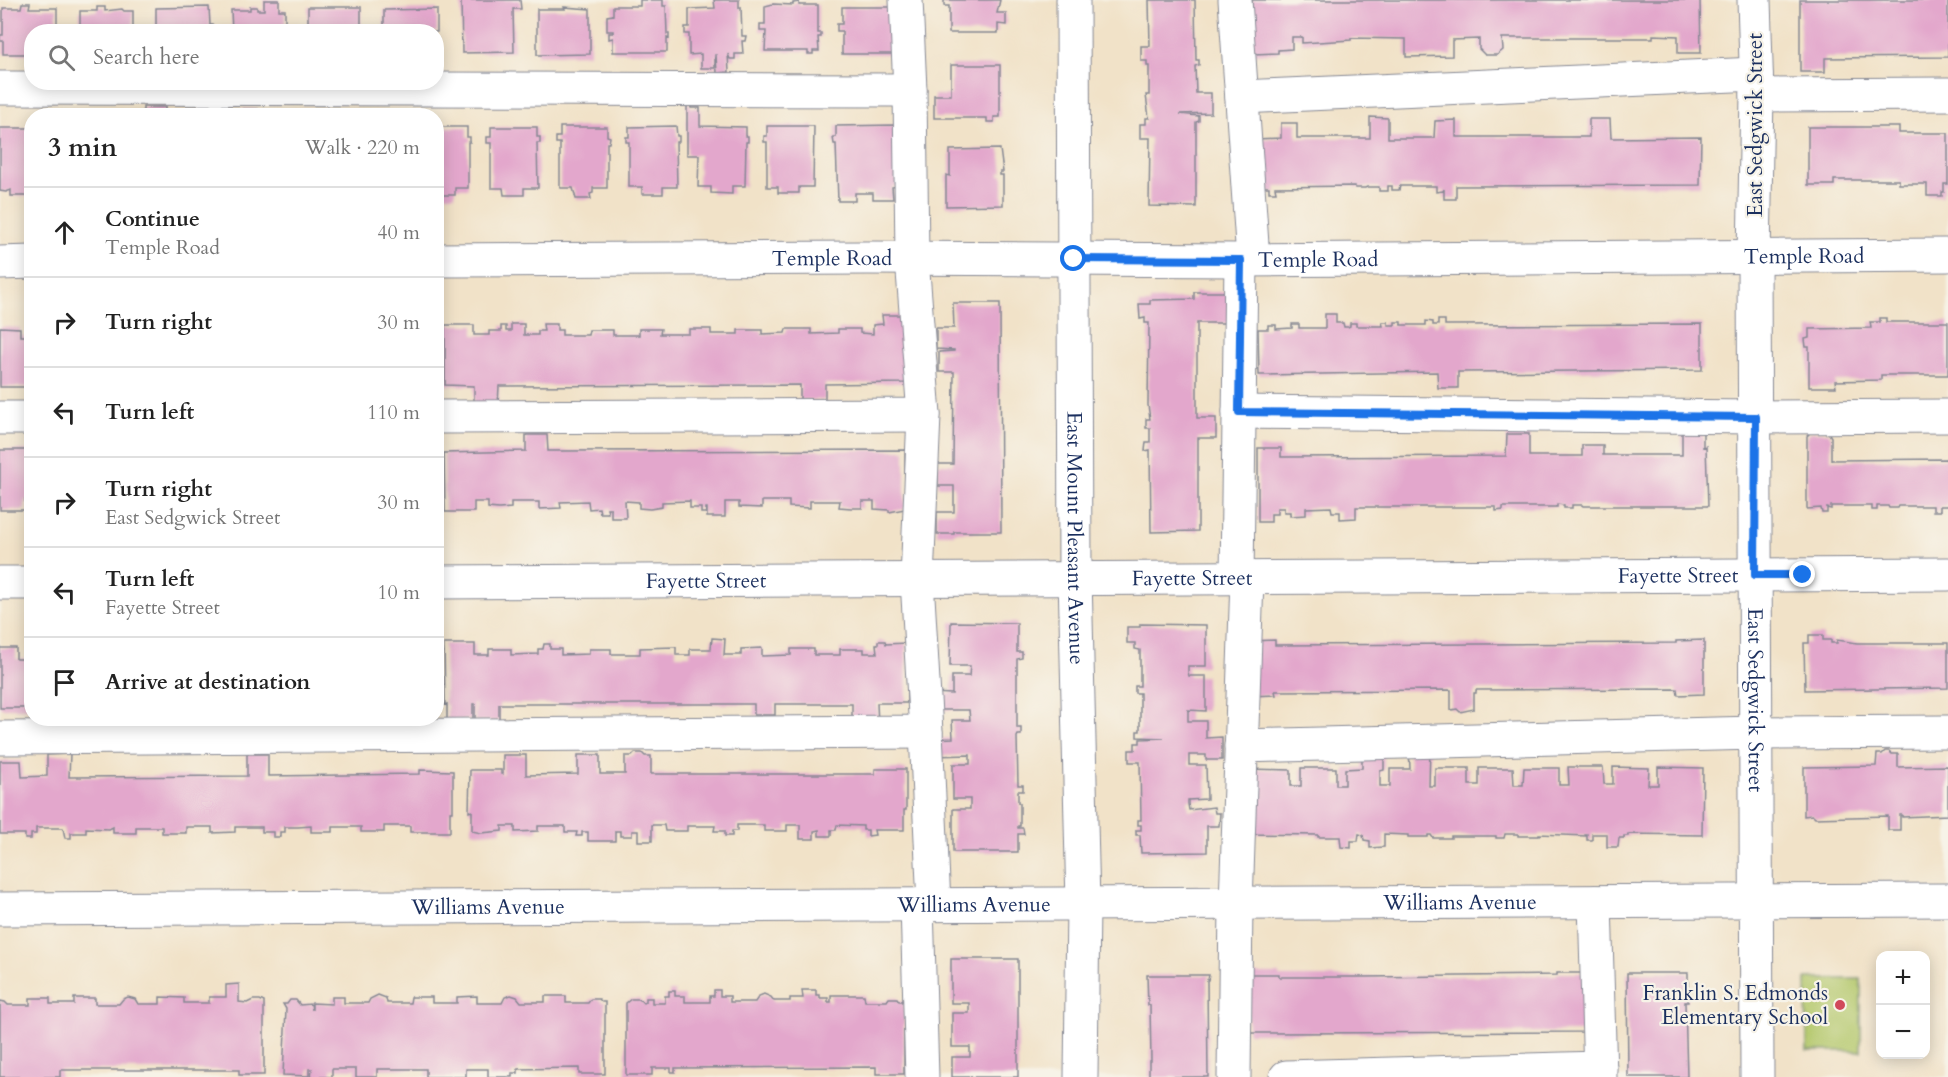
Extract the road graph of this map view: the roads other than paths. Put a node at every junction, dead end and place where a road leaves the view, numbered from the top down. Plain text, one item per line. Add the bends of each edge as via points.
1 (906, 0) edge
2 (1073, 0) edge
3 (1235, 0) edge
4 (1754, 0) edge
5 (1757, 85) junction
6 (0, 88) edge
7 (24, 88) edge
8 (444, 89) edge
9 (910, 90) junction
10 (1948, 94) edge
11 (1242, 97) junction
12 (1948, 255) edge
13 (1755, 256) junction
14 (912, 259) junction
15 (1074, 259) junction
16 (444, 260) edge
17 (1247, 260) junction
18 (0, 262) edge
19 (24, 262) edge
20 (1239, 412) junction
21 (924, 415) junction
22 (1948, 416) edge
23 (444, 417) edge
24 (1756, 417) junction
25 (0, 418) edge
26 (24, 418) edge
27 (1948, 574) edge
28 (1755, 575) junction
29 (1075, 577) junction
30 (1242, 579) junction
31 (916, 580) junction
32 (444, 582) edge
33 (0, 583) edge
34 (24, 583) edge
35 (926, 732) junction
36 (1948, 732) edge
37 (1756, 733) junction
38 (0, 738) edge
39 (1241, 746) junction
40 (1948, 900) edge
41 (1756, 901) junction
42 (1595, 902) junction
43 (925, 904) junction
44 (1083, 904) junction
45 (1236, 904) junction
46 (0, 909) edge
47 (1600, 1072) edge
48 (922, 1077) edge
49 (1081, 1077) edge
50 (1234, 1077) edge
51 (1286, 1077) edge
52 (1757, 1077) edge

1 - 9 street
2 - 15 street, East Mount Pleasant Avenue
3 - 11 street
4 - 5 street, East Sedgwick Street
5 - 10 street
5 - 11 street
5 - 13 street, East Sedgwick Street
6 - 7 street
8 - 9 street
9 - 14 street
11 - 17 street
12 - 13 street, Temple Road
13 - 17 street, Temple Road
13 - 24 street, East Sedgwick Street
14 - 15 street, Temple Road
14 - 16 street, Temple Road
14 - 21 street
15 - 17 street, Temple Road
15 - 29 street, East Mount Pleasant Avenue
17 - 20 street
18 - 19 street
20 - 24 street
20 - 30 street
21 - 23 street
21 - 31 street
22 - 24 street
24 - 28 street, East Sedgwick Street
25 - 26 street
27 - 28 street, Fayette Street
28 - 30 street, Fayette Street
28 - 37 street, East Sedgwick Street
29 - 30 street, Fayette Street
29 - 31 street, Fayette Street
29 - 44 street, East Mount Pleasant Avenue
30 - 39 street
31 - 32 street, Fayette Street
31 - 35 street
33 - 34 street
35 - 38 street
35 - 43 street
36 - 37 street
37 - 39 street
37 - 41 street, East Sedgwick Street
39 - 45 street
40 - 41 street, Williams Avenue
41 - 42 street, Williams Avenue
41 - 52 street, East Sedgwick Street
42 - 45 street, Williams Avenue
42 - 47 street
43 - 44 street, Williams Avenue
43 - 46 street, Williams Avenue
43 - 48 street
44 - 45 street, Williams Avenue
44 - 49 street, East Mount Pleasant Avenue
45 - 50 street
47 - 51 street

